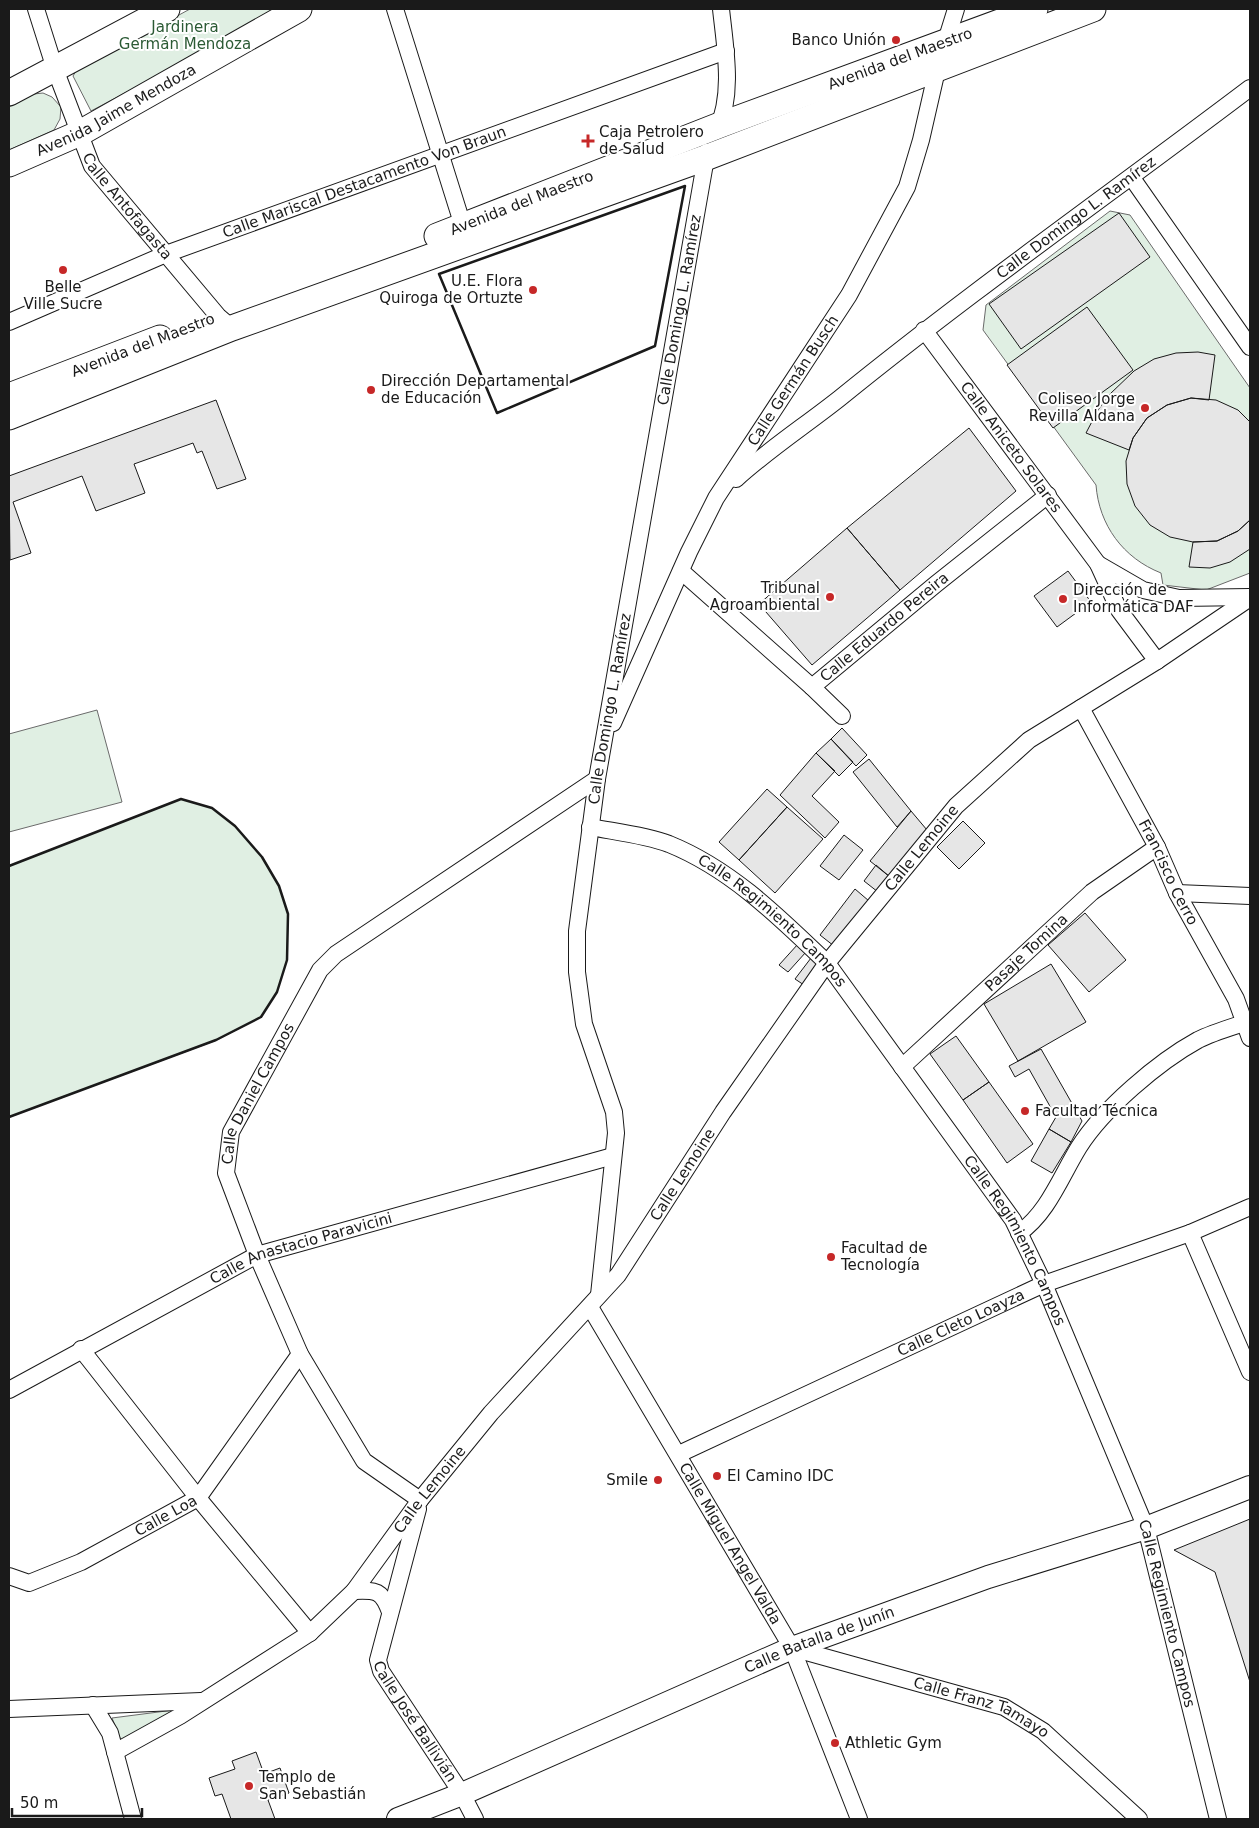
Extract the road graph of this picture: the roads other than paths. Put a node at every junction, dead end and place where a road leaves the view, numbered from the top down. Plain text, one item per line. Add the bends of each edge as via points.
1 (36, 9) edge
2 (167, 9) edge
3 (299, 9) edge
4 (395, 9) edge
5 (721, 9) edge
6 (956, 9) edge
7 (1035, 9) edge
8 (1093, 9) edge
9 (946, 43) junction
10 (726, 52) junction
11 (55, 70) junction
12 (937, 70) junction
13 (1250, 88) edge
14 (9, 93) edge
15 (720, 125) junction
16 (80, 133) junction
17 (440, 154) junction
18 (705, 158) junction
19 (9, 164) edge
20 (1132, 178) junction
21 (464, 226) junction
22 (166, 254) junction
23 (9, 322) edge
24 (225, 322) junction
25 (924, 330) junction
26 (1250, 347) edge
27 (9, 396) edge
28 (9, 417) edge
29 (1048, 495) junction
30 (716, 498) junction
31 (1098, 564) junction
32 (681, 571) junction
33 (1250, 598) edge
34 (1157, 661) junction
35 (812, 688) junction
36 (1081, 708) junction
37 (842, 716) dead end
38 (603, 745) junction
39 (597, 779) junction
40 (590, 827) junction
41 (1157, 847) junction
42 (1177, 893) junction
43 (1250, 896) edge
44 (827, 963) junction
45 (1247, 1023) edge
46 (1250, 1038) edge
47 (902, 1068) junction
48 (614, 1156) junction
49 (1250, 1207) edge
50 (1190, 1233) junction
51 (1018, 1234) junction
52 (257, 1255) junction
53 (1044, 1284) junction
54 (595, 1301) junction
55 (81, 1349) junction
56 (300, 1354) junction
57 (1250, 1372) edge
58 (9, 1390) edge
59 (679, 1454) junction
60 (1250, 1487) edge
61 (198, 1498) junction
62 (420, 1500) junction
63 (1146, 1528) junction
64 (9, 1576) edge
65 (354, 1591) junction
66 (390, 1612) junction
67 (310, 1633) junction
68 (792, 1648) junction
69 (202, 1701) junction
70 (93, 1704) junction
71 (9, 1708) edge
72 (115, 1752) junction
73 (462, 1794) junction
74 (133, 1819) edge
75 (398, 1819) edge
76 (475, 1819) edge
77 (858, 1819) edge
78 (1139, 1819) edge
79 (1218, 1819) edge

1 - 11 street, Calle Antofagasta
2 - 11 main road
3 - 16 main road, Avenida Jaime Mendoza
4 - 17 street
5 - 10 street, Calle Domingo L. Ramírez
6 - 9 street, Calle Germán Busch
7 - 9 main road, Avenida del Maestro
8 - 12 main road, Avenida del Maestro
9 - 12 street, Calle Germán Busch
9 - 15 main road, Avenida del Maestro
10 - 15 street, Calle Domingo L. Ramírez via 726,97
10 - 17 street, Calle Mariscal Destacamento Von Braun
11 - 14 main road
11 - 16 street, Calle Antofagasta
12 - 18 main road, Avenida del Maestro
12 - 30 street, Calle Germán Busch via 907,187 849,295
13 - 20 street, Calle Domingo L. Ramírez
15 - 18 street, Calle Domingo L. Ramírez
15 - 21 main road, Avenida del Maestro
16 - 19 main road, Avenida Jaime Mendoza
16 - 22 street, Calle Antofagasta via 92,166
17 - 21 street
17 - 22 street, Calle Mariscal Destacamento Von Braun
18 - 24 main road, Avenida del Maestro
18 - 38 street, Calle Domingo L. Ramírez
20 - 25 street, Calle Domingo L. Ramírez
20 - 26 street
21 - 24 main road, Avenida del Maestro
22 - 23 street, Calle Mariscal Destacamento Von Braun
22 - 24 street, Calle Antofagasta
24 - 27 main road, Avenida del Maestro
24 - 28 main road, Avenida del Maestro
25 - 29 street, Calle Aniceto Solares
25 - 30 street, Calle Domingo L. Ramírez via 758,459
29 - 31 street, Calle Aniceto Solares
29 - 35 street, Calle Eduardo Pereira
30 - 32 street, Calle Germán Busch
31 - 33 street, Calle Aniceto Solares via 1143,590 1178,598
31 - 34 street, Calle Aniceto Solares via 1119,610
32 - 35 street, Calle Eduardo Pereira
32 - 38 street, Calle Germán Busch
33 - 34 street, Calle Lemoine
34 - 36 street, Calle Lemoine
35 - 37 street
36 - 41 street, Francisco Cerro
36 - 44 street, Calle Lemoine via 1029,740 956,806
38 - 39 street, Calle Domingo L. Ramírez
39 - 40 street, Calle Domingo L. Ramírez
39 - 52 street, Calle Daniel Campos via 336,954 320,970 232,1132 226,1173
40 - 44 street, Calle Regimiento Campos via 667,843 701,858 739,883
40 - 48 street, Calle Domingo L. Ramírez via 577,931 577,972 584,1024 614,1112
41 - 42 street, Francisco Cerro
41 - 47 street, Pasaje Tomina via 1092,892
42 - 43 street
42 - 45 street, Francisco Cerro
44 - 47 street, Calle Regimiento Campos
44 - 54 street, Calle Lemoine via 723,1112 618,1275
45 - 46 street, Francisco Cerro
45 - 51 street via 1198,1040 1161,1065 1098,1120 1079,1146 1050,1198
47 - 51 street, Calle Regimiento Campos via 1013,1220
48 - 52 street, Calle Anastacio Paravicini
48 - 54 street, Calle Domingo L. Ramírez
49 - 50 street, Calle Cleto Loayza
50 - 53 street, Calle Cleto Loayza
50 - 57 street
51 - 53 street, Calle Regimiento Campos
52 - 55 street, Calle Anastacio Paravicini
52 - 56 street, Calle Daniel Campos
53 - 59 street, Calle Cleto Loayza
53 - 63 street, Calle Regimiento Campos
54 - 59 street, Calle Miguel Angel Valda
54 - 62 street, Calle Lemoine via 491,1413
55 - 58 street, Calle Anastacio Paravicini
55 - 61 street
56 - 61 street, Calle Loa
56 - 62 street, Calle Daniel Campos via 364,1461
59 - 68 street, Calle Miguel Angel Valda
60 - 63 main road, Calle Batalla de Junín
61 - 64 street, Calle Loa via 81,1562 29,1583
61 - 67 street
62 - 65 street, Calle Lemoine
62 - 66 street, Calle José Ballivián
63 - 68 main road, Calle Batalla de Junín via 988,1577
63 - 79 street, Calle Regimiento Campos
65 - 66 street via 379,1593 386,1599
65 - 67 street, Calle Lemoine
66 - 73 street, Calle José Ballivián via 379,1648 381,1671
67 - 69 street, Calle Lemoine
68 - 73 main road, Calle Batalla de Junín
68 - 77 street, Calle Miguel Angel Valda
68 - 78 street, Calle Franz Tamayo via 1004,1707 1043,1731
69 - 70 street
69 - 72 street, Calle Lemoine
70 - 71 street
70 - 72 street via 110,1733
72 - 74 street
73 - 75 main road, Calle Batalla de Junín
73 - 76 street, Calle José Ballivián

